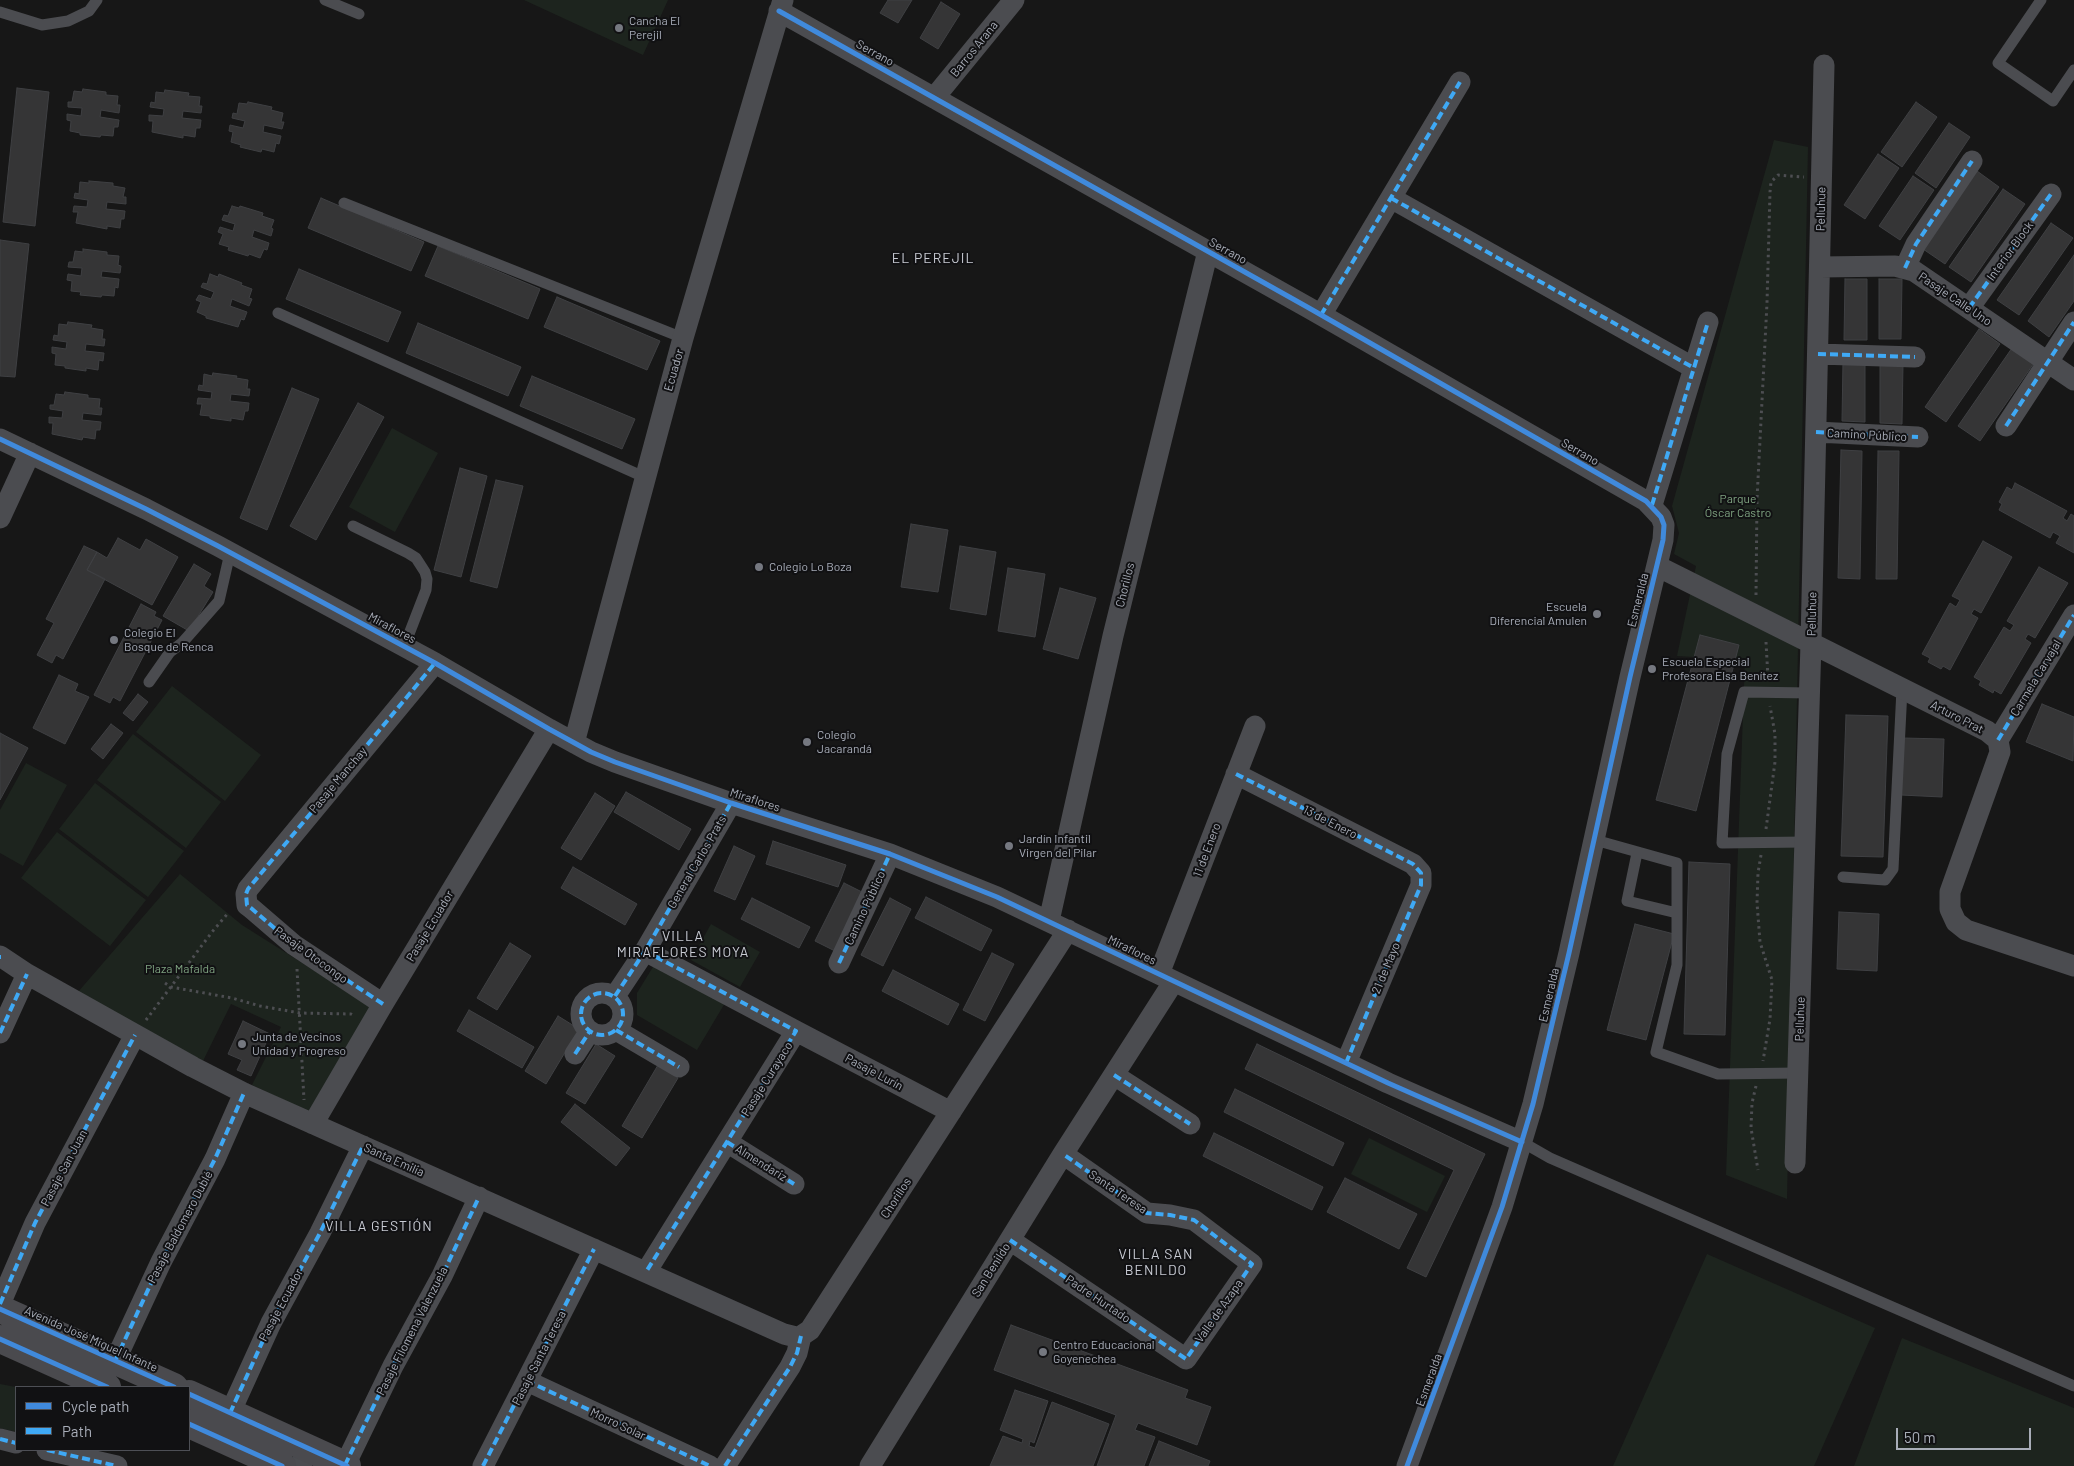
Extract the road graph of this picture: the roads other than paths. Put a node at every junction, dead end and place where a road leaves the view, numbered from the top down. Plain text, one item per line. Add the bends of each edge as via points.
1 (97, 0) edge
2 (325, 0) edge
3 (1014, 0) edge
4 (2041, 0) edge
5 (781, 6) edge
6 (0, 12) edge
7 (359, 14) dead end
8 (1824, 65) dead end
9 (2074, 70) edge
10 (1460, 82) dead end
11 (934, 98) junction
12 (1972, 160) dead end
13 (2051, 194) dead end
14 (1391, 198) junction
15 (344, 203) dead end
16 (1208, 251) junction
17 (1820, 267) junction
18 (1905, 268) junction
19 (1969, 308) junction
20 (278, 314) dead end
21 (1321, 315) junction
22 (1708, 322) dead end
23 (2074, 322) edge
24 (683, 338) junction
25 (1818, 354) junction
26 (1915, 356) dead end
27 (2048, 362) junction
28 (1694, 368) junction
29 (2074, 380) edge
30 (2006, 426) dead end
31 (1816, 432) junction
32 (1918, 438) dead end
33 (0, 439) edge
34 (30, 453) junction
35 (644, 477) junction
36 (1657, 511) junction
37 (0, 518) edge
38 (353, 526) dead end
39 (230, 552) junction
40 (1657, 566) junction
41 (2074, 616) edge
42 (1811, 643) junction
43 (404, 647) junction
44 (435, 663) junction
45 (149, 682) dead end
46 (1902, 689) junction
47 (1810, 693) junction
48 (1255, 726) dead end
49 (549, 729) junction
50 (1998, 740) junction
51 (574, 743) junction
52 (1236, 774) junction
53 (731, 803) junction
54 (1595, 840) junction
55 (1805, 842) junction
56 (1637, 853) junction
57 (890, 854) junction
58 (1421, 873) joint
59 (1844, 877) dead end
60 (246, 900) joint
61 (1677, 913) junction
62 (1059, 925) junction
63 (645, 951) junction
64 (0, 957) edge
65 (839, 963) dead end
66 (2074, 966) edge
67 (27, 974) junction
68 (1166, 977) junction
69 (615, 996) junction
70 (383, 1004) junction
71 (616, 1030) junction
72 (590, 1031) junction
73 (796, 1031) junction
74 (0, 1033) edge
75 (135, 1035) junction
76 (574, 1054) dead end
77 (1346, 1063) junction
78 (679, 1067) dead end
79 (1798, 1073) junction
80 (1114, 1075) junction
81 (244, 1093) junction
82 (951, 1112) junction
83 (316, 1119) junction
84 (1190, 1124) dead end
85 (727, 1142) junction
86 (1522, 1142) junction
87 (363, 1146) junction
88 (1063, 1154) junction
89 (1795, 1163) dead end
90 (794, 1184) dead end
91 (479, 1197) junction
92 (1010, 1240) junction
93 (594, 1249) junction
94 (1252, 1264) joint
95 (646, 1272) junction
96 (0, 1304) edge
97 (0, 1309) edge
98 (801, 1336) junction
99 (0, 1339) edge
100 (1186, 1359) joint
101 (115, 1361) junction
102 (527, 1381) junction
103 (105, 1386) edge
104 (172, 1386) edge
105 (2074, 1386) edge
106 (190, 1394) edge
107 (230, 1412) junction
108 (190, 1424) edge
109 (0, 1439) edge
110 (15, 1443) edge
111 (51, 1451) edge
112 (304, 1457) edge
113 (117, 1466) edge
114 (282, 1466) edge
115 (346, 1466) edge
116 (483, 1466) edge
117 (710, 1466) edge
118 (725, 1466) edge
119 (870, 1466) edge
120 (1407, 1466) edge

1 - 6 lane via 89,11 68,21 42,25
2 - 7 lane
3 - 11 street, Barros Arana
4 - 9 lane via 1998,63 2053,101
5 - 11 street, Serrano
5 - 24 street, Ecuador
8 - 17 street, Pelluhue
10 - 14 street
11 - 16 street, Serrano
12 - 18 street via 1916,244
13 - 19 street, Interior Block
14 - 21 street
14 - 28 street
15 - 24 lane
16 - 21 street, Serrano
16 - 62 street, Chorillos via 1115,627
17 - 18 street, Pasaje Calle Uno
17 - 25 street, Pelluhue
18 - 19 street, Pasaje Calle Uno
19 - 27 street, Pasaje Calle Uno
20 - 35 lane
21 - 36 street, Serrano
22 - 28 street, Esmeralda
23 - 27 street
24 - 35 street, Ecuador
25 - 26 street
25 - 31 street, Pelluhue
27 - 29 street, Pasaje Calle Uno
27 - 30 street
28 - 36 street, Esmeralda
31 - 32 street, Camino Público
31 - 42 street, Pelluhue
33 - 34 street, Miraflores
34 - 37 street
34 - 39 street, Miraflores
35 - 51 street, Ecuador
36 - 40 street, Esmeralda via 1664,532
38 - 43 lane via 408,553 425,572 426,590
39 - 43 street, Miraflores
39 - 45 lane via 219,601 170,652
40 - 42 street, Arturo Prat
40 - 54 street, Esmeralda
41 - 50 street, Carmela Carvajal
42 - 46 street, Arturo Prat
42 - 47 street, Pelluhue
43 - 44 street, Miraflores
44 - 49 street, Miraflores
44 - 60 street, Pasaje Manchay via 248,889
46 - 50 street, Arturo Prat via 1987,731
46 - 59 lane via 1893,869 1885,880
47 - 55 street, Pelluhue
47 - 55 lane via 1744,692 1727,754 1722,843
48 - 52 street, 11 de Enero
49 - 51 street, Miraflores
49 - 70 street, Pasaje Ecuador
50 - 66 street, Arturo Prat via 2000,752 1950,892 1950,910 1956,922 1966,930
51 - 53 street, Miraflores via 615,762
52 - 58 street, 13 de Enero via 1413,864
52 - 68 street, 11 de Enero
53 - 57 street, Miraflores
53 - 63 street, General Carlos Prats
54 - 56 lane
54 - 86 street, Esmeralda via 1540,1080
55 - 79 street, Pelluhue
56 - 61 lane via 1677,864
56 - 61 lane via 1627,901
57 - 62 street, Miraflores
57 - 65 street, Camino Público
58 - 77 street, 21 de Mayo via 1421,885
60 - 70 street, Pasaje Otocongo via 294,945
61 - 79 lane via 1677,964 1656,1052 1718,1074
62 - 68 street, Miraflores
62 - 82 street, Chorillos
63 - 69 street, General Carlos Prats
63 - 73 street, Pasaje Curayaco
64 - 67 street, Santa Emilia
67 - 74 street
67 - 75 street, Santa Emilia
68 - 77 street, Miraflores
68 - 80 street, San Benildo
69 - 71 street via 622,1009 621,1024
69 - 72 street via 594,994 586,1000 581,1014
70 - 83 street, Pasaje Ecuador
71 - 72 street via 609,1033
71 - 78 street
72 - 76 street
73 - 82 street, Pasaje Lurín
73 - 85 street, Pasaje Curayaco
75 - 81 street, Santa Emilia
75 - 96 street, Pasaje San Juan via 38,1217
77 - 86 street, Miraflores
79 - 89 street, Pelluhue
80 - 84 street
80 - 88 street, San Benildo
81 - 83 street, Santa Emilia
81 - 101 street, Pasaje Baldomero Dublé
82 - 98 street, Chorillos via 810,1330
83 - 87 street, Santa Emilia
85 - 90 street, Almendariz
85 - 95 street, Pasaje Curayaco
86 - 105 lane via 1559,1162
86 - 120 street, Esmeralda via 1502,1207
87 - 91 street, Santa Emilia
87 - 107 street, Pasaje Ecuador via 271,1323
88 - 92 street, San Benildo
88 - 94 street, Santa Teresa via 1147,1213 1194,1220
91 - 93 street, Santa Emilia
91 - 115 street, Pasaje Filomena Valenzuela
92 - 100 street, Padre Hurtado
92 - 119 street, San Benildo
93 - 95 street, Santa Emilia
93 - 102 street, Pasaje Santa Teresa
94 - 100 street, Valle de Azapa
95 - 98 street, Santa Emilia via 784,1334
97 - 101 main road, Avenida José Miguel Infante
98 - 118 street, Chorillos via 790,1367
99 - 103 main road
101 - 104 main road, Avenida José Miguel Infante
102 - 116 street, Pasaje Santa Teresa
102 - 117 street, Morro Solar
106 - 107 main road
107 - 112 main road
108 - 114 main road
109 - 110 street
111 - 113 street
112 - 115 main road

